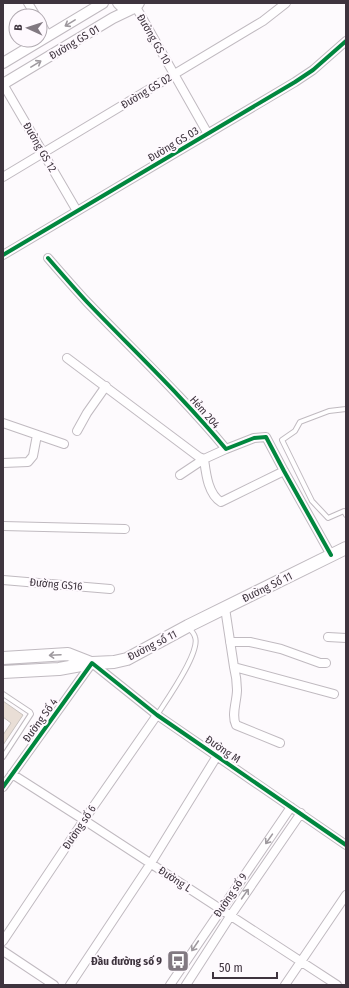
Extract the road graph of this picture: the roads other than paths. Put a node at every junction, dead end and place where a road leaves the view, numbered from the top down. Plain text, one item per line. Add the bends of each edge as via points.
1 (103, 3) edge
2 (118, 3) edge
3 (286, 3) edge
4 (137, 5) edge
5 (48, 36) edge
6 (346, 41) edge
7 (28, 48) edge
8 (3, 63) edge
9 (174, 74) junction
10 (3, 84) edge
11 (208, 134) junction
12 (43, 152) junction
13 (3, 177) edge
14 (77, 211) junction
15 (3, 255) edge
16 (48, 258) dead end
17 (67, 358) dead end
18 (106, 386) junction
19 (346, 410) edge
20 (3, 423) edge
21 (77, 431) dead end
22 (37, 435) junction
23 (64, 444) dead end
24 (226, 449) junction
25 (204, 459) junction
26 (3, 463) edge
27 (284, 471) junction
28 (180, 475) dead end
29 (345, 512) edge
30 (3, 526) edge
31 (125, 530) dead end
32 (346, 548) edge
33 (331, 555) junction
34 (3, 580) edge
35 (110, 589) dead end
36 (225, 608) junction
37 (188, 626) junction
38 (328, 637) dead end
39 (346, 638) edge
40 (230, 642) junction
41 (3, 658) edge
42 (92, 663) junction
43 (326, 663) dead end
44 (234, 667) junction
45 (3, 672) edge
46 (3, 694) edge
47 (334, 694) dead end
48 (157, 715) junction
49 (280, 743) dead end
50 (217, 756) junction
51 (3, 757) edge
52 (12, 774) junction
53 (4, 784) edge
54 (291, 807) junction
55 (301, 814) junction
56 (84, 820) junction
57 (346, 845) edge
58 (151, 863) junction
59 (346, 895) edge
60 (220, 909) junction
61 (231, 915) junction
62 (3, 941) edge
63 (3, 951) edge
64 (300, 961) junction
65 (54, 985) edge
66 (70, 985) edge
67 (170, 985) edge
68 (186, 985) edge
69 (285, 985) edge
70 (337, 985) edge

1 -> 5 street, Đường GS 01
2 - 4 street via 123,8
3 - 9 street, Đường GS 02 via 272,15
4 - 9 street, Đường GS 10
10 -> 4 street, Đường GS 01
6 - 11 street, Đường GS 03 via 303,77
7 - 8 street, Đường GS 01
9 - 11 street, Đường GS 10
9 - 12 street, Đường GS 02
10 - 12 street, Đường GS 12
11 - 14 street, Đường GS 03
12 - 13 street, Đường GS 02
12 - 14 street, Đường GS 12
14 - 15 street, Đường GS 03
16 - 24 street, Hẻm 204 via 202,420
17 - 18 street
18 - 21 street
18 - 25 street
19 - 29 lane via 329,411 300,422 295,431 282,440 312,501 328,518
20 - 22 street
22 - 23 street
22 - 26 street via 33,456 28,462
24 - 25 street
24 - 27 street via 254,438 266,437
25 - 27 street via 207,479 215,498 221,502
25 - 28 street
27 - 33 street
30 - 31 street
32 - 33 main road, Đường Số 11
33 - 36 main road, Đường Số 11
34 - 35 street, Đường GS16
36 - 37 main road, Đường Số 11
36 - 40 street
37 - 42 main road, Đường số 11 via 126,659
37 - 48 lane via 196,638 195,650
38 - 39 street
40 - 43 street via 250,642
40 - 44 street
42 -> 41 main road via 68,654
42 - 45 main road, Đường số 11 via 59,669
42 - 48 street, Đường M
42 - 52 street, Đường Số 4
44 - 47 street
44 - 49 street via 237,690 234,719 236,725
46 - 51 lane via 31,714
48 - 50 street, Đường M
48 - 56 street, Đường số 6
50 - 54 street, Đường M
50 - 58 street
52 - 53 street, Đường Số 4
52 - 56 street, Đường L
54 - 55 street, Đường M
54 -> 60 street, Đường số 9
55 - 57 street, Đường M
61 -> 55 street, Đường số 9
56 - 58 street, Đường L
56 - 62 street, Đường số 6
58 - 60 street, Đường L
58 - 66 street
59 - 64 street
60 - 61 street, Đường L
60 -> 67 street, Đường số 9
61 - 64 street, Đường L
61 - 68 street, Đường số 9
63 - 65 street
64 - 69 street
64 - 70 street, Đường L

